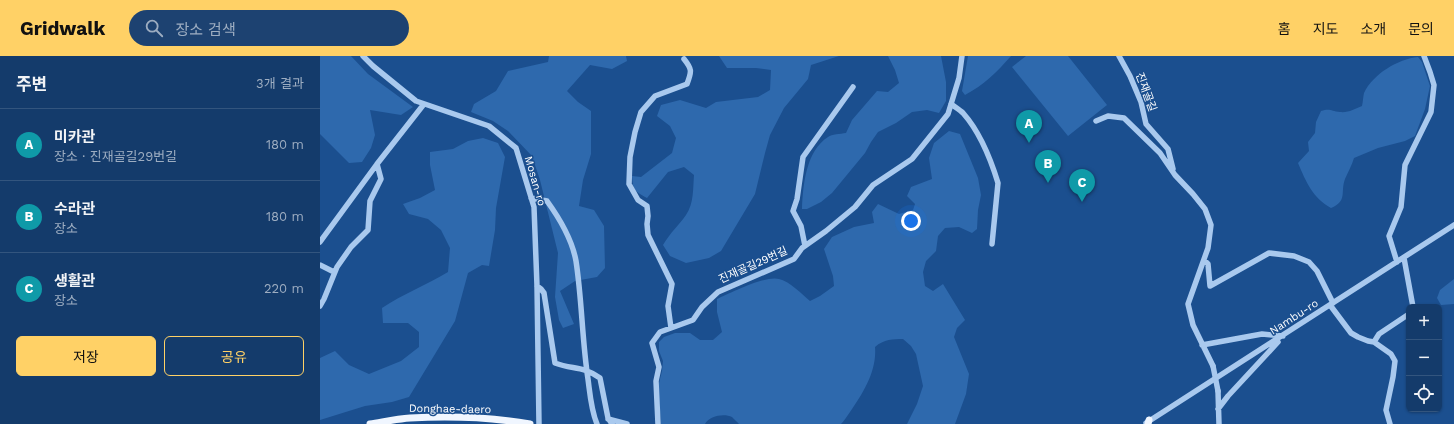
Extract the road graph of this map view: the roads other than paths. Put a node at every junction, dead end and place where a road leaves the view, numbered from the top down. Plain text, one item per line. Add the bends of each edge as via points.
1 (363, 56) edge
2 (962, 56) edge
3 (1119, 56) edge
4 (1424, 56) edge
5 (684, 58) dead end
6 (853, 87) dead end
7 (424, 104) junction
8 (951, 104) junction
9 (1096, 121) dead end
10 (377, 164) junction
11 (1175, 175) junction
12 (531, 198) junction
13 (1454, 225) edge
14 (320, 242) edge
15 (992, 244) dead end
16 (805, 246) junction
17 (1404, 258) junction
18 (1204, 260) junction
19 (1397, 262) junction
20 (320, 265) edge
21 (334, 272) junction
22 (537, 286) junction
23 (1332, 304) junction
24 (1412, 304) edge
25 (320, 306) edge
26 (1406, 316) edge
27 (671, 328) junction
28 (1284, 336) junction
29 (1374, 342) junction
30 (1202, 345) junction
31 (586, 370) junction
32 (1218, 409) junction
33 (608, 418) junction
34 (1147, 423) edge
35 (370, 424) edge
36 (530, 424) edge
37 (539, 424) edge
38 (597, 424) edge
39 (612, 424) edge
40 (627, 424) edge
41 (658, 424) edge
42 (1219, 424) edge
43 (1390, 424) edge

1 - 7 street, Mosan-ro via 416,101
2 - 8 street, 진재골길29번길
3 - 11 street, 진재골길 via 1141,102 1146,124 1168,149
4 - 19 street via 1434,85 1431,112 1405,164 1401,207 1389,236
5 - 27 street via 690,67 687,84 655,96 641,112 630,157 629,184 638,200 646,206 648,234 672,284 668,306
6 - 16 street via 803,157 793,211 801,226
7 - 10 street
7 - 12 street, Mosan-ro via 489,126 516,148
8 - 15 street via 963,113 976,130 998,183
8 - 16 street, 진재골길29번길 via 948,114 912,159 873,186 855,207
9 - 11 street via 1108,116 1124,118 1160,152
10 - 14 street
10 - 21 street via 381,179 370,201 368,230
11 - 18 street via 1205,209 1211,225
12 - 22 street, Mosan-ro via 534,207
12 - 31 street via 547,201 570,241 576,261
13 - 17 street, Nambu-ro
16 - 27 street, 진재골길29번길 via 794,259 718,292 693,320
17 - 19 street, Nambu-ro
17 - 24 street
18 - 23 street via 1208,264 1210,286 1270,253 1294,256 1309,262 1318,270
18 - 30 street via 1188,304 1193,325
19 - 23 street, Nambu-ro
20 - 21 street
21 - 25 street
22 - 31 street via 544,293 555,363
22 - 37 street, Mosan-ro
23 - 28 street, Nambu-ro
23 - 29 street via 1351,332
26 - 29 street via 1379,334
27 - 41 street, 진재골길29번길 via 660,332 652,343 659,367 656,381
28 - 30 street via 1262,334
28 - 32 street
28 - 34 street, Nambu-ro
29 - 43 street via 1391,354 1395,361 1386,410
30 - 32 street, bridge via 1213,366 1218,391
31 - 33 street via 600,378
31 - 38 street
32 - 42 street
33 - 39 street
33 - 40 street
35 - 36 main road, Donghae-daero via 408,418 481,419

